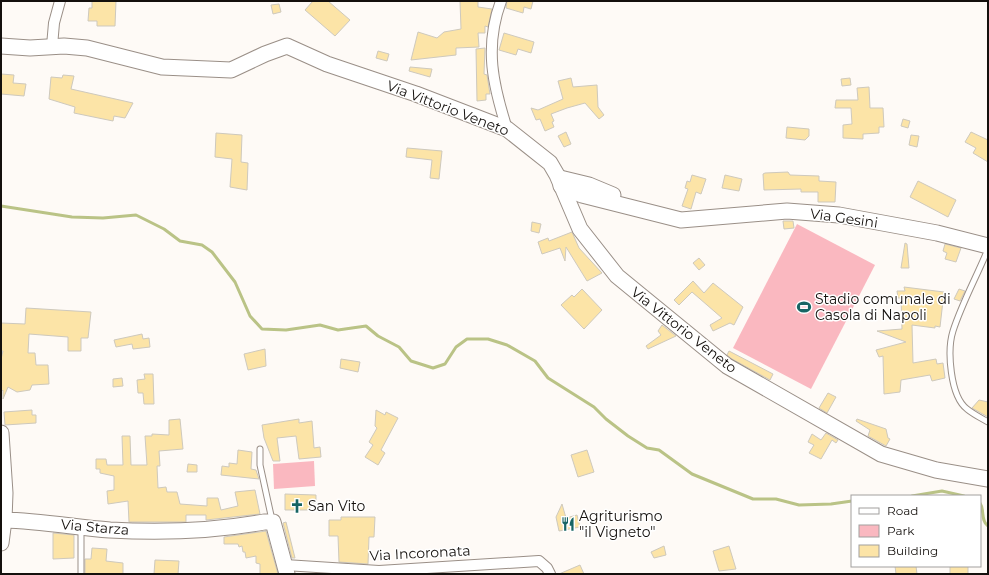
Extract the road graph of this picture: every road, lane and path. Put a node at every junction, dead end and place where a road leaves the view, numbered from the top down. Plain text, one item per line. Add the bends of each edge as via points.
1 (60, 1) edge
2 (501, 1) edge
3 (1, 46) edge
4 (52, 46) junction
5 (507, 129) junction
6 (550, 163) junction
7 (560, 182) junction
8 (589, 185) junction
9 (699, 220) junction
10 (988, 246) edge
11 (988, 249) edge
12 (988, 422) edge
13 (1, 433) edge
14 (260, 449) dead end
15 (988, 479) edge
16 (5, 498) junction
17 (4, 520) junction
18 (23, 520) junction
19 (273, 522) junction
20 (81, 526) junction
21 (1, 543) edge
22 (286, 570) edge
23 (382, 572) edge
24 (81, 574) edge
25 (550, 574) edge

1 - 4 street via 54,23
2 - 5 street via 493,33 493,75
3 - 4 street, Via Vittorio Veneto
4 - 5 street, Via Vittorio Veneto via 87,48 162,67 231,70 288,46 327,64 416,94
5 - 6 street, Via Vittorio Veneto
6 - 7 street, Via Vittorio Veneto
6 - 8 street
7 - 8 street
7 - 9 street, Via Gesini via 582,195 680,220
7 - 15 street, Via Vittorio Veneto via 580,229 617,276 727,366 881,454 936,470
8 - 9 street via 614,196
9 - 10 street, Via Gesini via 788,211 839,215 937,233
11 - 12 lane via 953,332 951,359 953,385 958,398 966,409
13 - 16 street
14 - 19 lane via 260,465
16 - 17 street
16 - 18 street
17 - 18 street, Via Starza
17 - 21 street
18 - 20 street, Via Starza
19 - 20 street, Via Starza via 200,531 110,530
19 - 22 street
20 - 24 lane
22 - 23 street, Via Incoronata
23 - 25 street, Via Incoronata via 539,561

